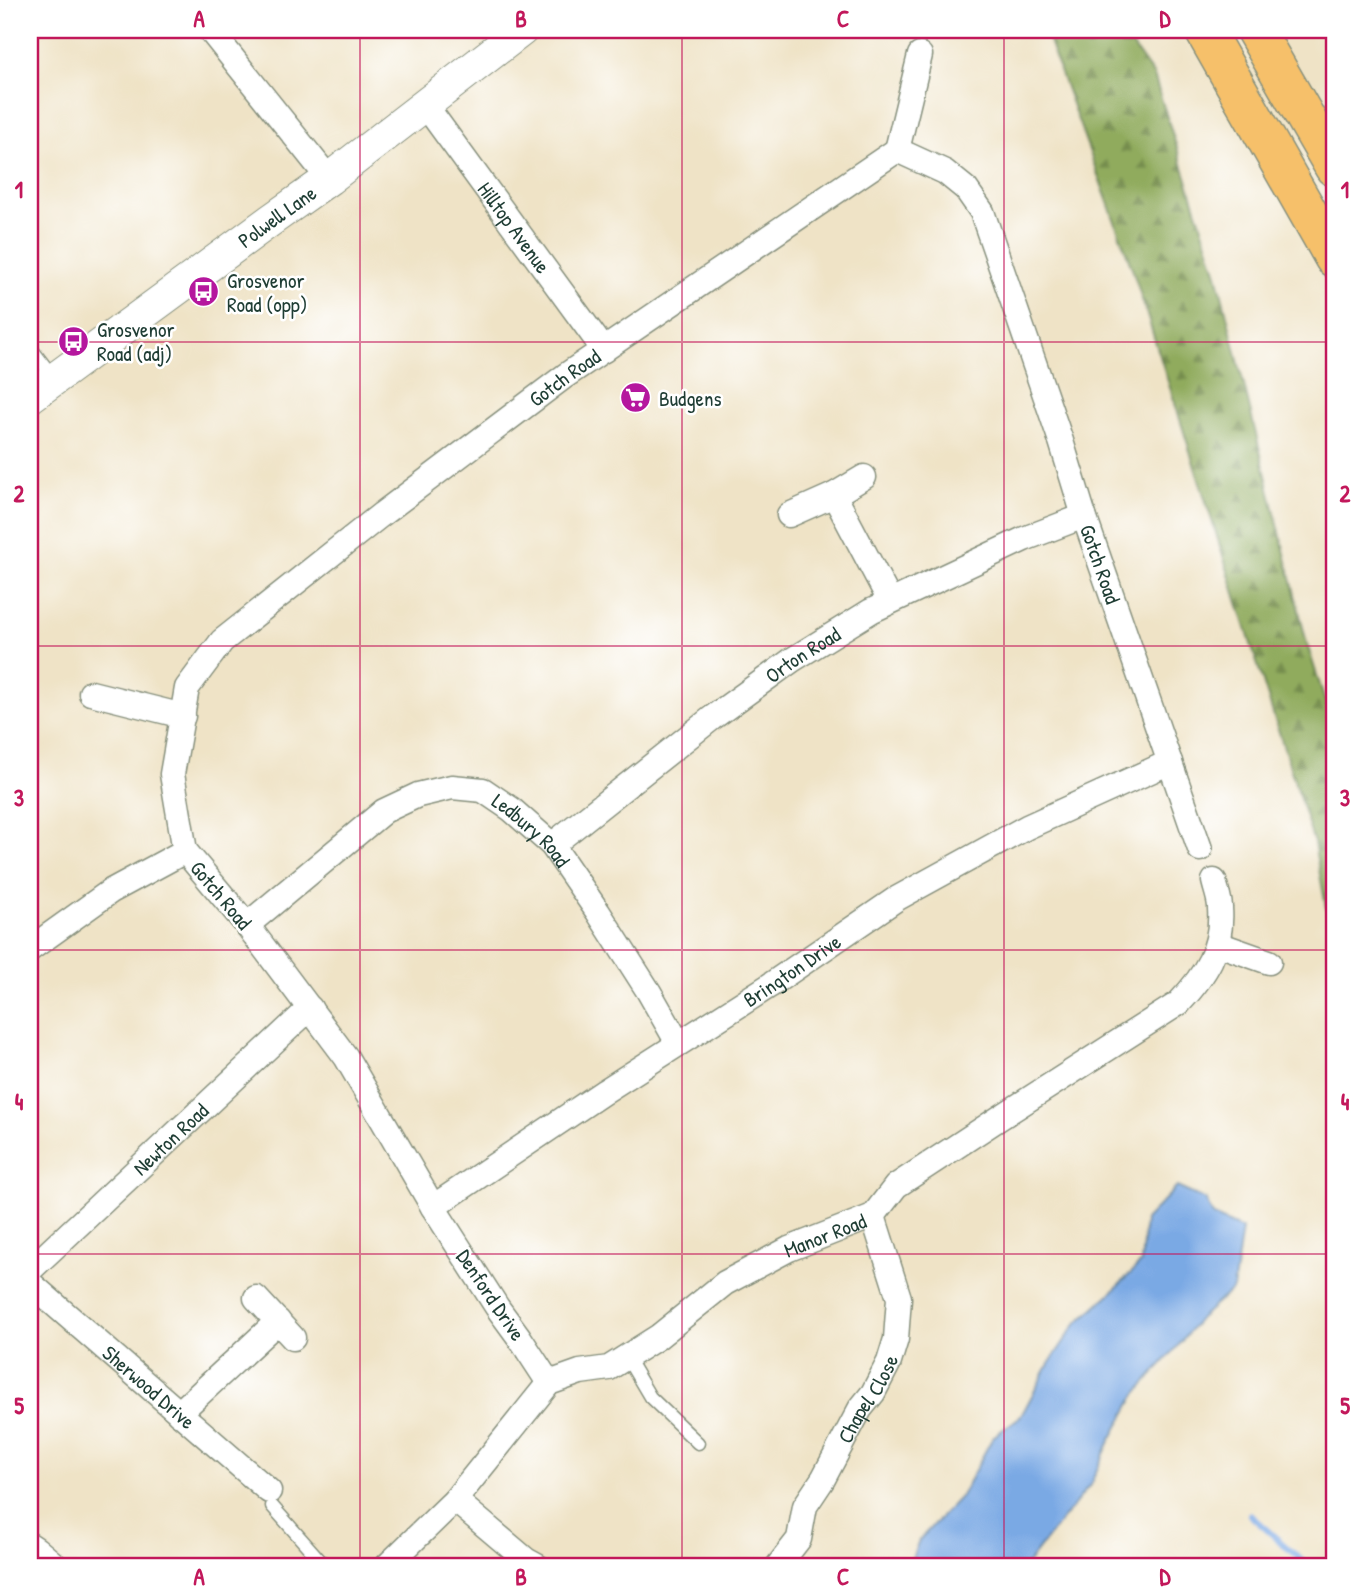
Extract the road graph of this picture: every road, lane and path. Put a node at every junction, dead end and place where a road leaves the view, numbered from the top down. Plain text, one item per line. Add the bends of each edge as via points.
1 (209, 30) edge
2 (522, 30) edge
3 (1204, 30) edge
4 (1255, 30) edge
5 (920, 55) dead end
6 (426, 106) junction
7 (897, 150) junction
8 (1334, 167) edge
9 (329, 179) junction
10 (1334, 258) edge
11 (30, 347) edge
12 (604, 350) junction
13 (42, 388) edge
14 (864, 477) dead end
15 (834, 495) junction
16 (789, 515) dead end
17 (1084, 516) junction
18 (890, 601) junction
19 (91, 693) dead end
20 (183, 716) junction
21 (1170, 762) junction
22 (552, 845) junction
23 (1200, 849) dead end
24 (185, 850) junction
25 (1214, 881) dead end
26 (247, 925) junction
27 (1218, 943) junction
28 (30, 949) edge
29 (1269, 962) dead end
30 (310, 1009) junction
31 (678, 1043) junction
32 (433, 1207) junction
33 (873, 1216) junction
34 (30, 1270) edge
35 (30, 1283) edge
36 (256, 1298) dead end
37 (627, 1358) junction
38 (549, 1383) junction
39 (179, 1413) junction
40 (698, 1443) dead end
41 (271, 1499) joint
42 (455, 1500) junction
43 (30, 1545) edge
44 (56, 1566) edge
45 (326, 1566) edge
46 (387, 1566) edge
47 (537, 1566) edge
48 (778, 1566) edge

1 - 9 street
2 - 6 street, Polwell Lane
3 - 10 highway
4 - 8 highway
5 - 7 street
6 - 9 street, Polwell Lane
6 - 12 street, Hilltop Avenue
7 - 12 street, Gotch Road
7 - 17 street, Gotch Road via 945,172 966,189 982,212
9 - 13 street, Polwell Lane
11 - 13 lane
12 - 20 street, Gotch Road via 382,514 222,641 187,688
14 - 15 street
15 - 16 street
15 - 18 street
17 - 18 street, Orton Road
17 - 21 street, Gotch Road
18 - 22 street, Orton Road via 782,667
19 - 20 street
20 - 24 street, Gotch Road via 172,774
21 - 23 street, Gotch Road
21 - 31 street, Brington Drive via 1027,827 896,900
22 - 26 street, Ledbury Road via 483,790 452,787 418,795 384,811
22 - 31 street, Ledbury Road
24 - 26 street, Gotch Road
24 - 28 street via 111,891
25 - 27 street, Manor Road via 1220,908
26 - 30 street, Gotch Road
27 - 29 street
27 - 33 street, Manor Road via 1208,967 1179,1003 896,1186
30 - 32 street, Gotch Road via 346,1057
30 - 34 street, Newton Road
31 - 32 street, Brington Drive
32 - 38 street, Denford Drive
33 - 37 street, Manor Road via 789,1249 725,1283
33 - 48 street, Chapel Close via 899,1297 897,1339 873,1393 805,1506 799,1539
35 - 39 street, Sherwood Drive
36 - 39 street via 286,1329
37 - 38 street, Manor Road via 610,1368
37 - 40 lane via 650,1396
38 - 42 street
39 - 41 street, Sherwood Drive
41 - 45 lane
42 - 46 street
42 - 47 street
43 - 44 street

